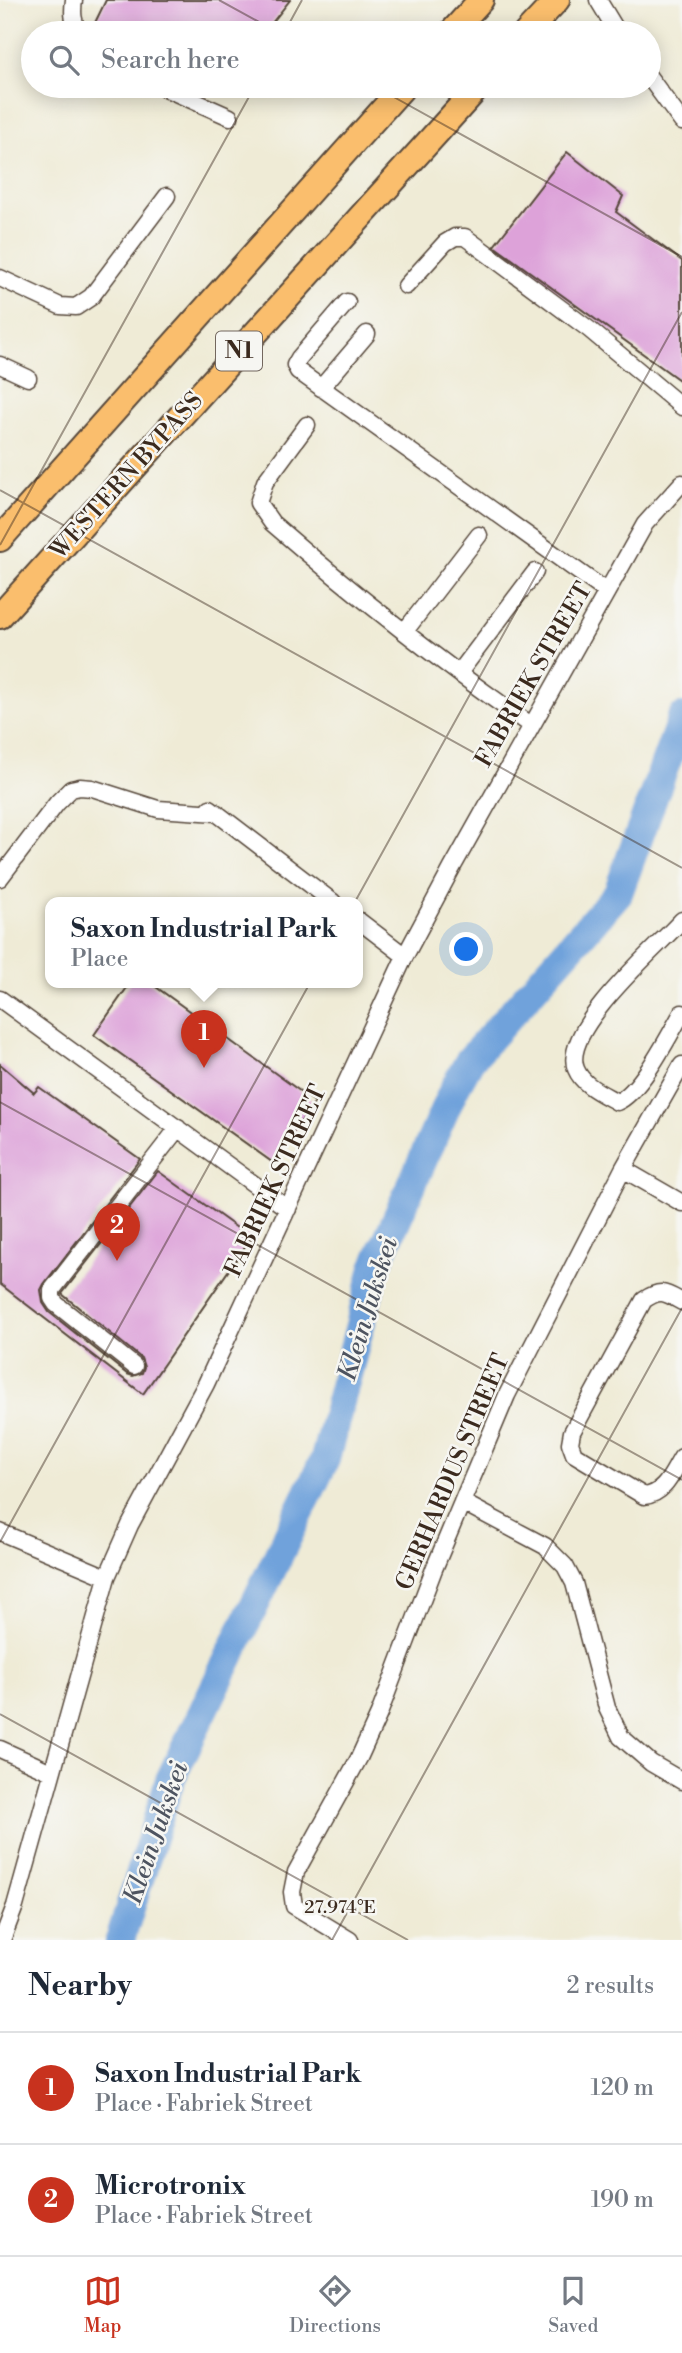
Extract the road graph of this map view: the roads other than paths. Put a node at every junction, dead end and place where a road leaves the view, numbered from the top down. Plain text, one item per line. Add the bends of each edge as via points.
1 (74, 0) edge
2 (481, 0) edge
3 (557, 0) edge
4 (598, 0) edge
5 (74, 21) edge
6 (463, 21) edge
7 (537, 21) edge
8 (611, 21) edge
9 (661, 93) edge
10 (187, 98) edge
11 (393, 98) edge
12 (468, 98) edge
13 (230, 117) dead end
14 (682, 122) edge
15 (167, 196) dead end
16 (0, 278) edge
17 (406, 286) dead end
18 (347, 302) dead end
19 (367, 334) dead end
20 (0, 365) edge
21 (28, 379) dead end
22 (321, 388) junction
23 (682, 407) edge
24 (307, 425) dead end
25 (682, 483) edge
26 (479, 535) dead end
27 (0, 539) edge
28 (535, 572) dead end
29 (607, 592) junction
30 (0, 616) edge
31 (405, 631) junction
32 (459, 673) junction
33 (531, 725) junction
34 (0, 878) edge
35 (327, 897) edge
36 (682, 920) edge
37 (363, 924) edge
38 (405, 956) junction
39 (0, 999) edge
40 (682, 1013) edge
41 (682, 1065) edge
42 (178, 1128) junction
43 (623, 1169) junction
44 (682, 1203) edge
45 (288, 1209) junction
46 (682, 1302) edge
47 (134, 1366) dead end
48 (682, 1457) edge
49 (462, 1502) junction
50 (0, 1531) edge
51 (107, 1577) junction
52 (0, 1749) edge
53 (51, 1773) junction
54 (682, 1782) edge
55 (2, 1940) edge
56 (350, 1940) edge

1 - 5 street
2 - 6 highway
3 - 7 highway
4 - 8 street
9 - 14 street
10 - 13 street
11 - 27 highway, N1
12 - 30 highway, WESTERN BYPASS / N1
15 - 16 street via 90,298 76,307 60,306
17 - 23 street via 445,243 466,237 590,330
18 - 22 street via 295,365
19 - 22 street
20 - 21 street
22 - 29 street
24 - 31 street via 265,482 258,503 272,523
25 - 29 street, FABRIEK STREET via 645,524
26 - 31 street
28 - 32 street
29 - 33 street, FABRIEK STREET
31 - 32 street
32 - 33 street
33 - 38 street, FABRIEK STREET
34 - 35 street via 57,803 80,787 158,809 212,809
36 - 40 street via 591,1016 576,1045 575,1069 585,1083 605,1095 617,1102 626,1099
37 - 38 street
38 - 45 street, FABRIEK STREET
39 - 42 street
41 - 43 street, GERHARDUS STREET
42 - 45 street
42 - 47 street via 52,1290 56,1304
43 - 44 street
43 - 49 street, GERHARDUS STREET via 507,1395
45 - 51 street, FABRIEK STREET via 206,1384
46 - 48 street via 665,1293 644,1300 570,1443 574,1454 645,1496 664,1487
49 - 54 street via 545,1546 565,1566 574,1583 607,1708 621,1737
49 - 56 street, GERHARDUS STREET via 374,1725 296,1872 294,1906
50 - 51 street
51 - 53 street, FABRIEK STREET
52 - 53 street
53 - 55 street, FABRIEK STREET

